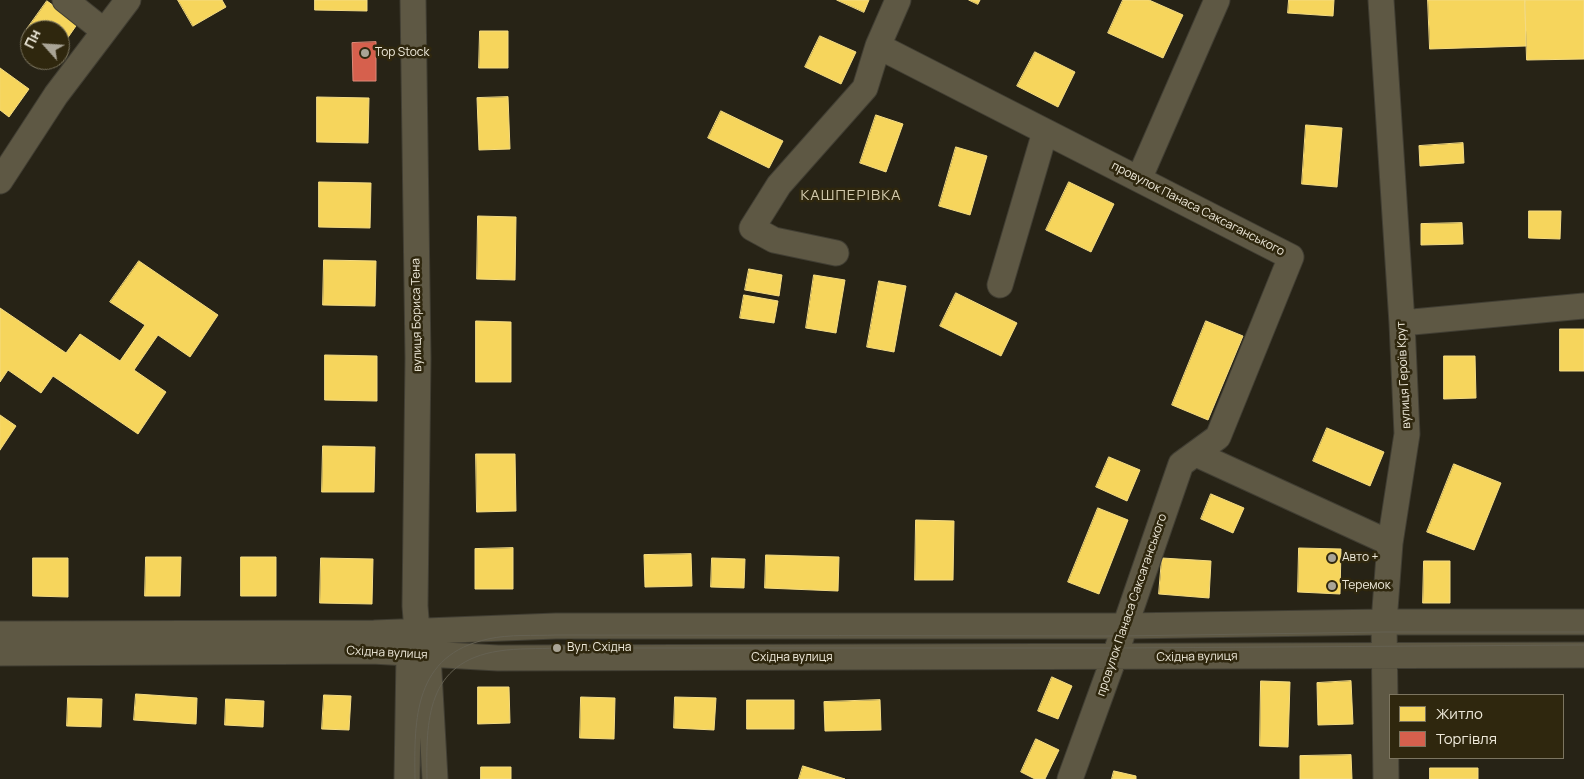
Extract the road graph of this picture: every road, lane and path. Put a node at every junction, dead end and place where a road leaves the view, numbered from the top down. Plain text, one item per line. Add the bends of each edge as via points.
1 (65, 0) edge
2 (128, 0) edge
3 (413, 0) edge
4 (898, 0) edge
5 (1217, 0) edge
6 (1381, 0) edge
7 (104, 32) junction
8 (878, 46) junction
9 (1045, 132) junction
10 (1139, 179) junction
11 (0, 181) edge
12 (836, 253) dead end
13 (1000, 285) dead end
14 (1584, 306) edge
15 (1402, 323) junction
16 (1196, 454) junction
17 (1390, 543) junction
18 (1384, 622) junction
19 (1584, 622) edge
20 (1125, 626) junction
21 (417, 631) junction
22 (0, 634) edge
23 (0, 652) edge
24 (418, 654) junction
25 (1384, 655) junction
26 (1584, 655) edge
27 (1114, 658) junction
28 (407, 779) edge
29 (435, 779) edge
30 (1070, 779) edge
31 (1386, 779) edge

1 - 7 street
2 - 7 street
3 - 21 street, вулиця Бориса Тена via 418,358
4 - 8 street
5 - 10 street
6 - 15 street, вулиця Героїв Крут
7 - 11 street via 56,95
8 - 9 street, провулок Панаса Саксаганського
8 - 12 street via 865,88 779,185 752,228 774,240
9 - 10 street, провулок Панаса Саксаганського
9 - 13 street
10 - 16 street, провулок Панаса Саксаганського via 1291,256 1218,437
14 - 15 street
15 - 17 street, вулиця Героїв Крут via 1407,434
16 - 17 street
16 - 20 street, провулок Панаса Саксаганського via 1181,464
17 - 18 street, вулиця Героїв Крут
18 - 19 street, Східна вулиця
18 - 20 street, Східна вулиця
18 - 25 street, вулиця Героїв Крут
20 - 21 street, Східна вулиця via 556,626
20 - 27 street, провулок Панаса Саксаганського
21 - 22 street, Східна вулиця
21 - 24 street, вулиця Бориса Тена
23 - 24 street, Східна вулиця via 372,651
24 - 27 street, Східна вулиця via 498,658
24 - 28 street, вулиця Бориса Тена
24 - 29 street, вулиця Бориса Тена
25 - 26 street, Східна вулиця
25 - 27 street, Східна вулиця
25 - 31 street, вулиця Героїв Крут
27 - 30 street, провулок Панаса Саксаганського

